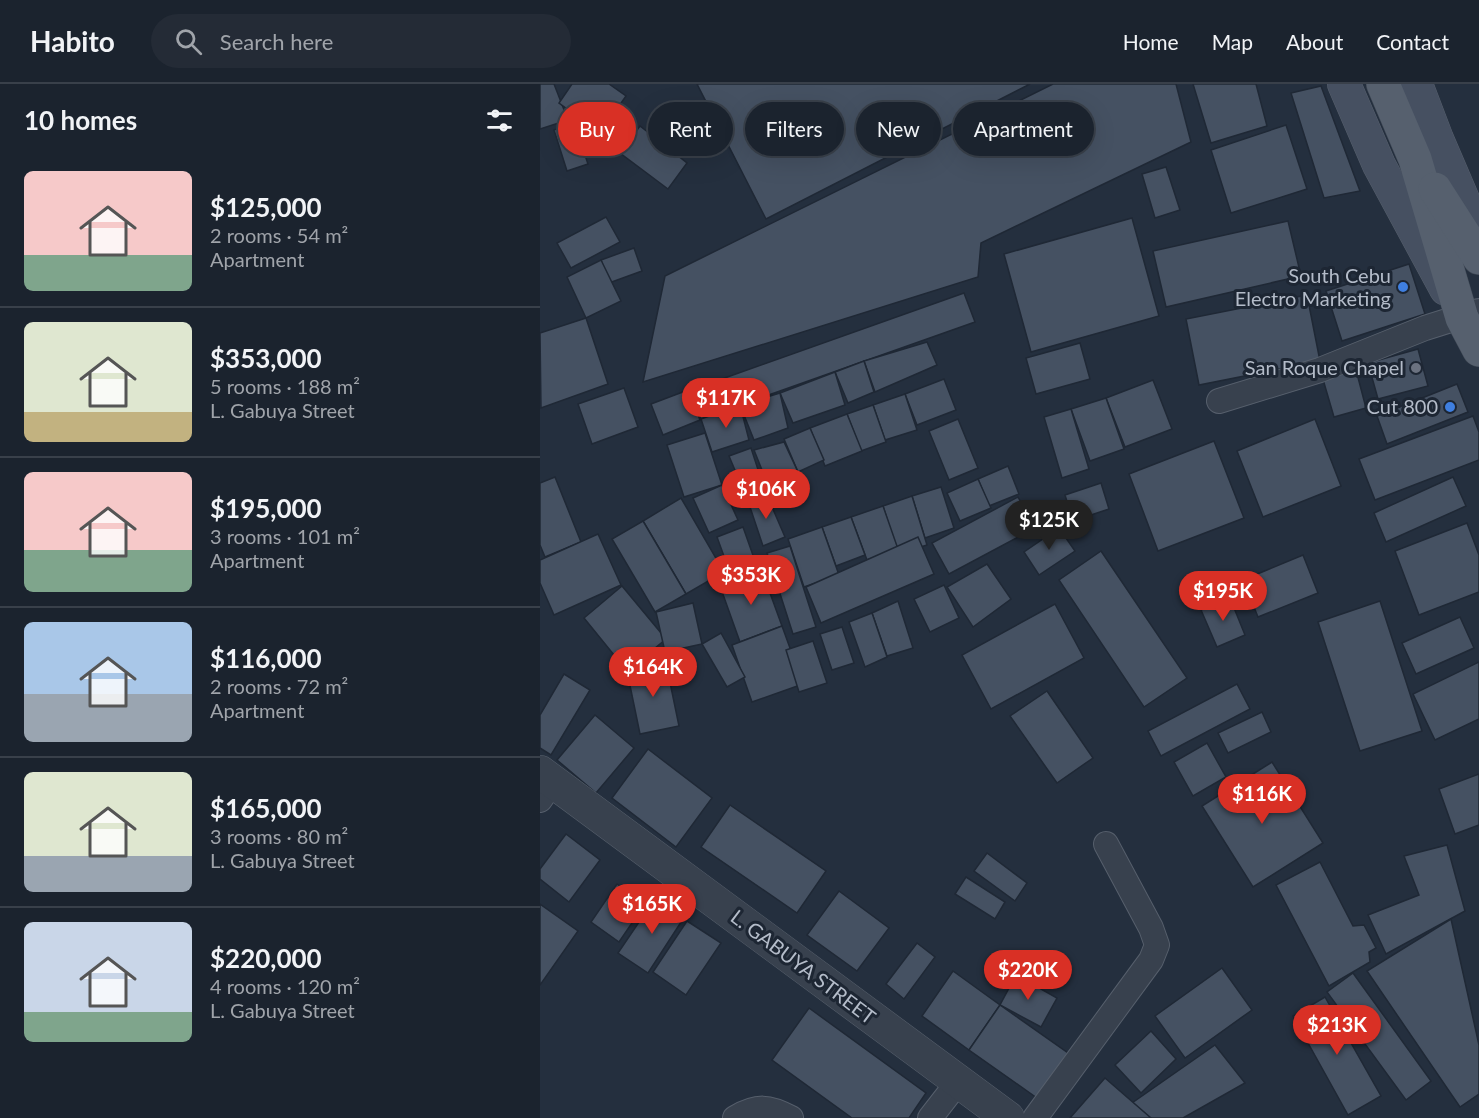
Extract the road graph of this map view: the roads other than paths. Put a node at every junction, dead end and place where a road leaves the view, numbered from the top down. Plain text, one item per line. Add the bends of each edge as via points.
1 (1344, 84) edge
2 (1383, 84) edge
3 (1416, 84) edge
4 (1415, 159) junction
5 (1479, 237) edge
6 (1479, 258) edge
7 (1470, 315) edge
8 (1479, 350) edge
9 (1219, 401) dead end
10 (544, 784) edge
11 (1107, 844) dead end
12 (958, 1082) junction
13 (735, 1118) edge
14 (791, 1118) edge
15 (930, 1118) edge
16 (1008, 1118) edge
17 (1035, 1118) edge

1 - 7 main road via 1379,165
2 - 4 main road
3 - 5 main road
4 - 6 main road
4 - 7 main road
7 - 8 main road
7 - 9 lane via 1425,328 1320,370
10 - 12 street, L. GABUYA STREET
11 - 17 lane via 1157,945 1151,960
12 - 15 lane
12 - 16 street, L. GABUYA STREET
13 - 14 lane via 750,1109 774,1109

